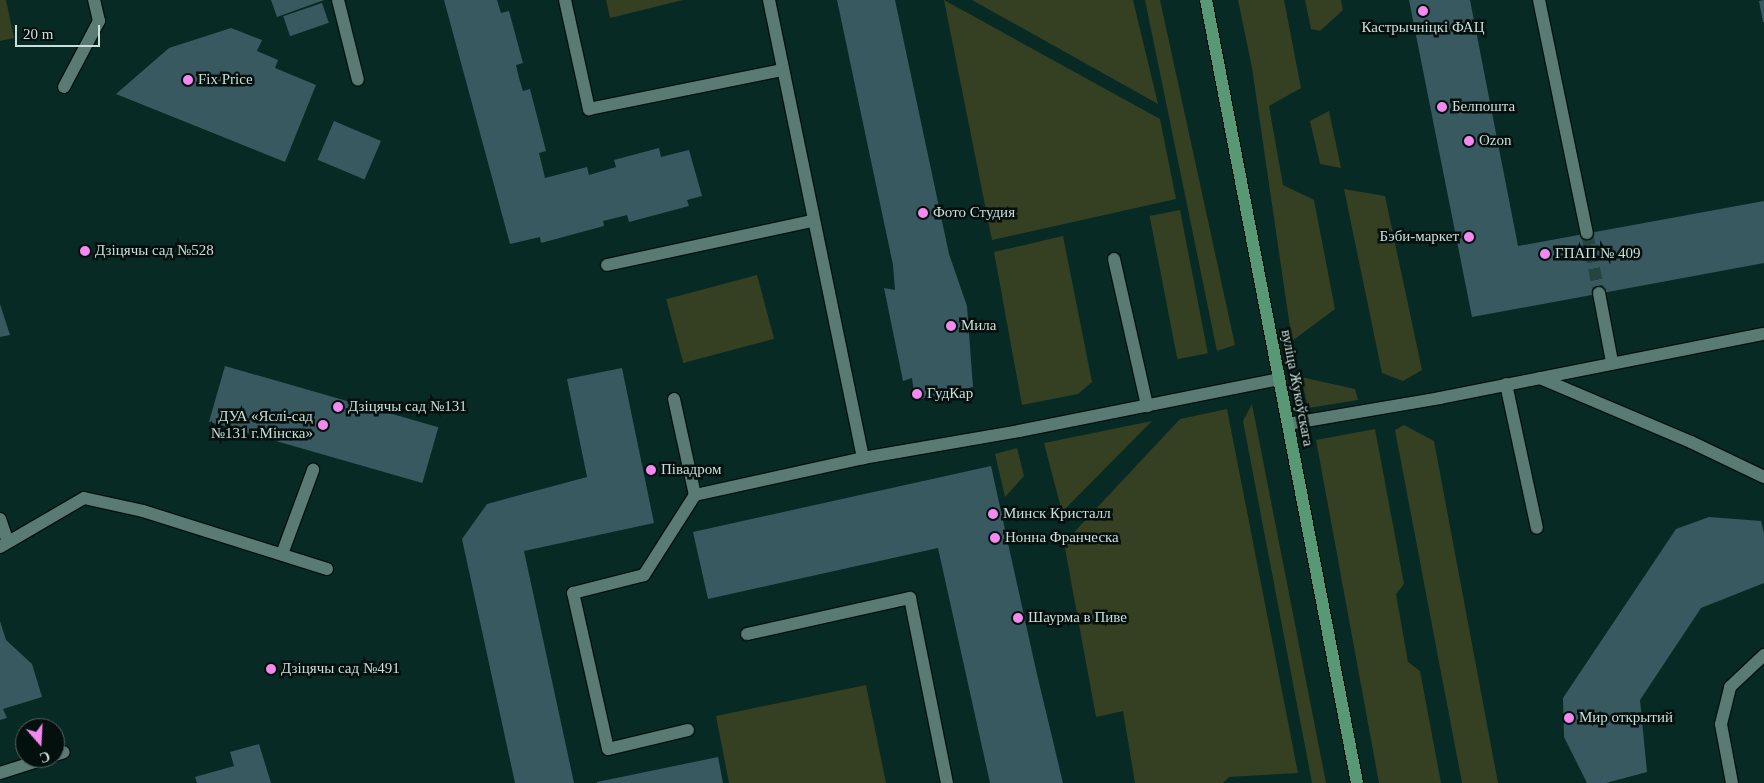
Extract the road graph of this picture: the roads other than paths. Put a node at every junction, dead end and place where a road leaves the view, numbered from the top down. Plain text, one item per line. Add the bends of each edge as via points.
1 (94, 0) edge
2 (338, 0) edge
3 (565, 0) edge
4 (769, 0) edge
5 (1206, 0) edge
6 (1539, 0) edge
7 (783, 70) junction
8 (358, 80) dead end
9 (64, 87) dead end
10 (812, 222) junction
11 (1586, 233) tunnel mouth
12 (1114, 259) dead end
13 (607, 265) dead end
14 (1599, 293) tunnel mouth
15 (1764, 334) edge
16 (1612, 362) junction
17 (1540, 378) junction
18 (1279, 379) junction
19 (1506, 384) junction
20 (674, 399) dead end
21 (1147, 406) junction
22 (1288, 424) junction
23 (863, 458) junction
24 (313, 470) dead end
25 (1764, 477) edge
26 (695, 495) junction
27 (0, 518) edge
28 (1537, 528) dead end
29 (4, 545) edge
30 (282, 554) junction
31 (327, 569) dead end
32 (747, 634) dead end
33 (1764, 656) edge
34 (688, 730) dead end
35 (16, 768) edge
36 (0, 773) edge
37 (947, 783) edge
38 (1357, 783) edge
39 (1732, 783) edge

1 - 9 lane via 99,21
2 - 8 lane
3 - 7 lane via 588,109
4 - 7 lane
5 - 18 main road, вуліца Жукоўскага
6 - 11 lane
7 - 10 lane
10 - 13 lane
10 - 23 lane
12 - 21 lane
14 - 16 lane
15 - 16 lane
16 - 17 lane
17 - 19 lane
17 - 25 lane via 1691,442
18 - 21 lane
18 - 22 main road, вуліца Жукоўскага
19 - 22 lane
19 - 28 lane
20 - 26 lane
21 - 23 lane
22 - 38 main road, вуліца Жукоўскага
23 - 26 lane
24 - 30 lane
26 - 34 lane via 644,576 573,593 608,750
27 - 29 lane
29 - 30 lane via 84,498 143,511
30 - 31 lane
32 - 37 lane via 910,598
33 - 39 lane via 1730,687 1721,724
35 - 36 lane

